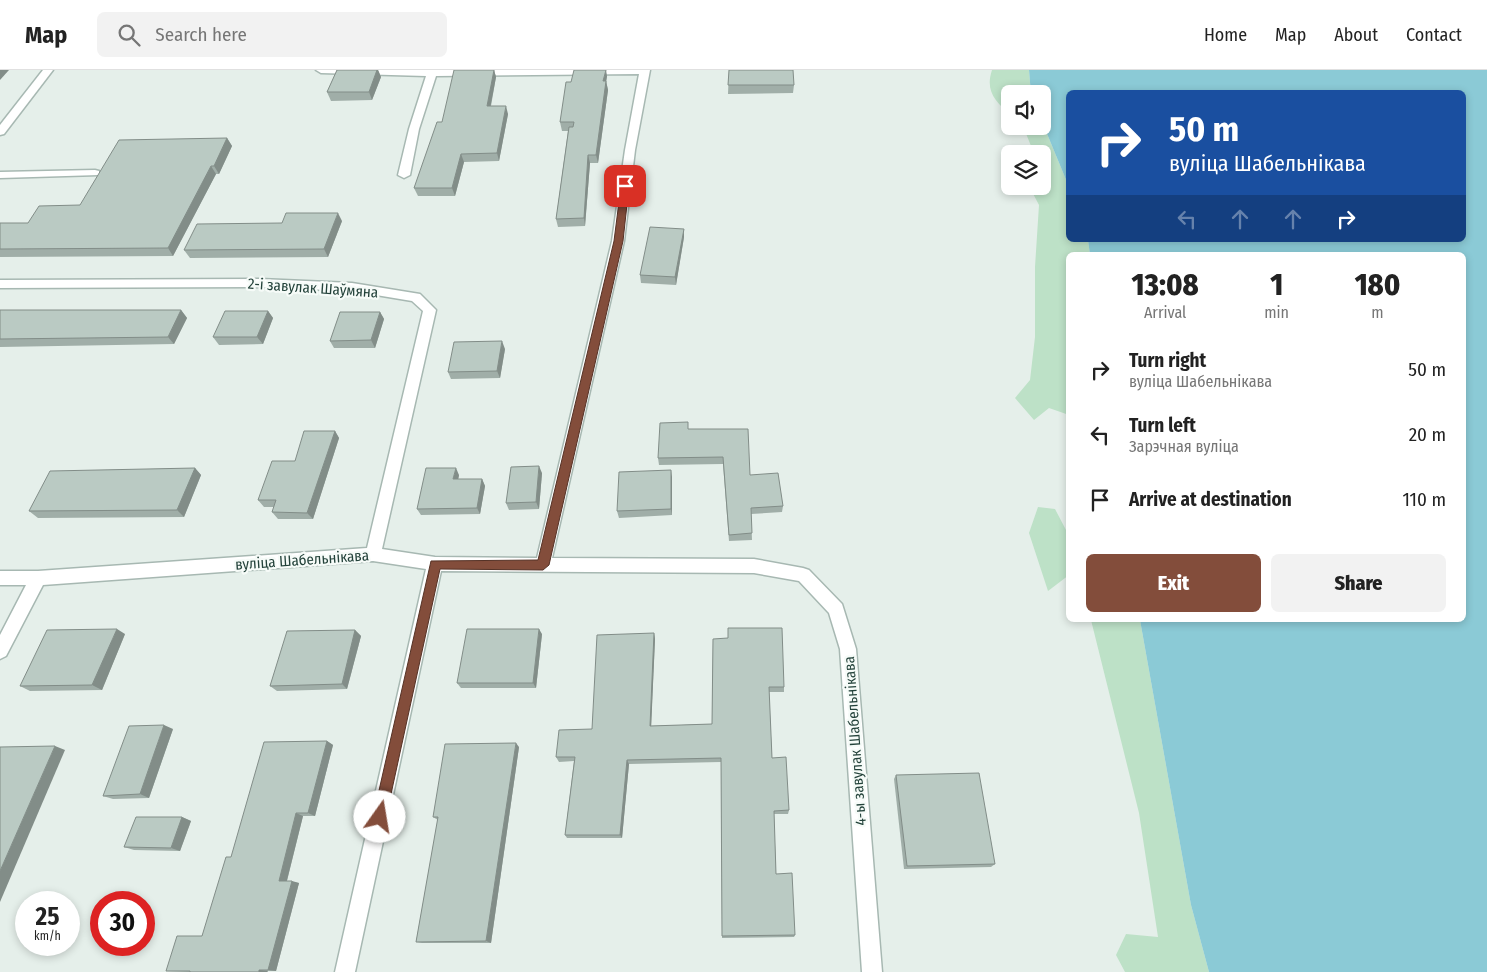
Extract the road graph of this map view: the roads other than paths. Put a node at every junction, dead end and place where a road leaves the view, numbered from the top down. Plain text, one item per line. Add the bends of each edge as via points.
1 (48, 70) edge
2 (321, 70) edge
3 (645, 71) edge
4 (432, 73) junction
5 (0, 132) edge
6 (95, 173) dead end
7 (0, 175) edge
8 (404, 175) dead end
9 (0, 284) edge
10 (373, 554) junction
11 (435, 564) junction
12 (543, 565) junction
13 (754, 566) joint
14 (0, 578) edge
15 (38, 578) junction
16 (0, 651) edge
17 (345, 972) edge
18 (872, 972) edge

1 - 5 street
2 - 4 street
3 - 4 street
3 - 12 street via 618,241
4 - 8 street via 414,128
6 - 7 street
9 - 10 street, 2-і завулак Шаўмяна via 260,284 352,288 416,297 430,310 427,328
10 - 11 street, вуліца Шабельнікава
10 - 15 street, вуліца Шабельнікава
11 - 12 street, вуліца Шабельнікава
11 - 17 street
12 - 13 street, вуліца Шабельнікава
13 - 18 street, 4-ы завулак Шабельнікава via 803,575 836,609 848,649
14 - 15 street, вуліца Шабельнікава
15 - 16 street

